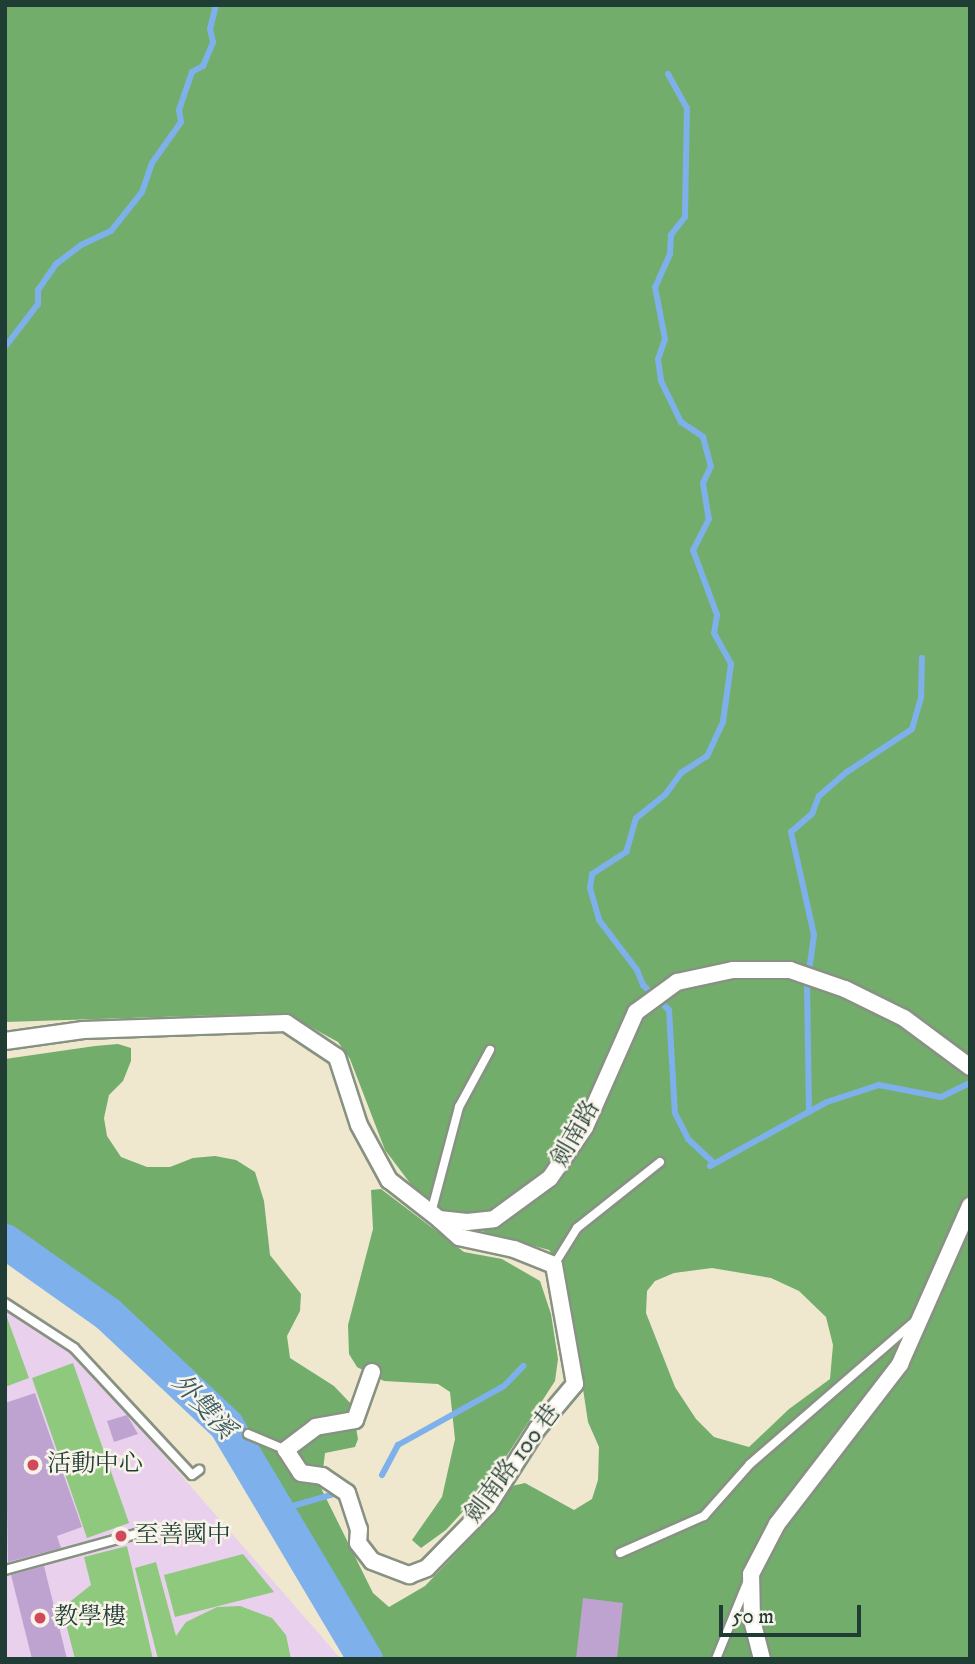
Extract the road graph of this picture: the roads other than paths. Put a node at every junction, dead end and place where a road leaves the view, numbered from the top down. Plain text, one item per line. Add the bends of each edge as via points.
1 (5, 1041) edge
2 (490, 1050) dead end
3 (970, 1067) edge
4 (660, 1162) dead end
5 (970, 1206) edge
6 (435, 1216) junction
7 (554, 1265) junction
8 (5, 1303) edge
9 (920, 1317) junction
10 (372, 1372) dead end
11 (248, 1434) dead end
12 (286, 1450) junction
13 (199, 1470) dead end
14 (143, 1532) dead end
15 (620, 1553) dead end
16 (5, 1570) edge
17 (751, 1574) junction
18 (716, 1659) edge
19 (762, 1659) edge

1 - 6 street via 83,1030 286,1023 337,1057 359,1125 389,1180
2 - 6 lane via 459,1107
3 - 6 street, 劍南路 via 904,1018 845,989 790,970 733,970 677,982 636,1012 585,1127 550,1178 494,1219
4 - 7 lane via 577,1228
5 - 9 street
6 - 7 street via 459,1237
7 - 12 street, 劍南路 100 巷 via 575,1384 537,1429 488,1506 427,1568 409,1575 372,1561 358,1543 359,1529 347,1493 322,1476 301,1473
8 - 13 lane via 74,1348 192,1475
9 - 15 lane via 750,1464 704,1516
9 - 17 street via 900,1364 777,1524
10 - 12 street via 355,1420 316,1427
11 - 12 lane, 劍南路 100 巷
14 - 16 lane
17 - 18 lane
17 - 19 street via 752,1620

